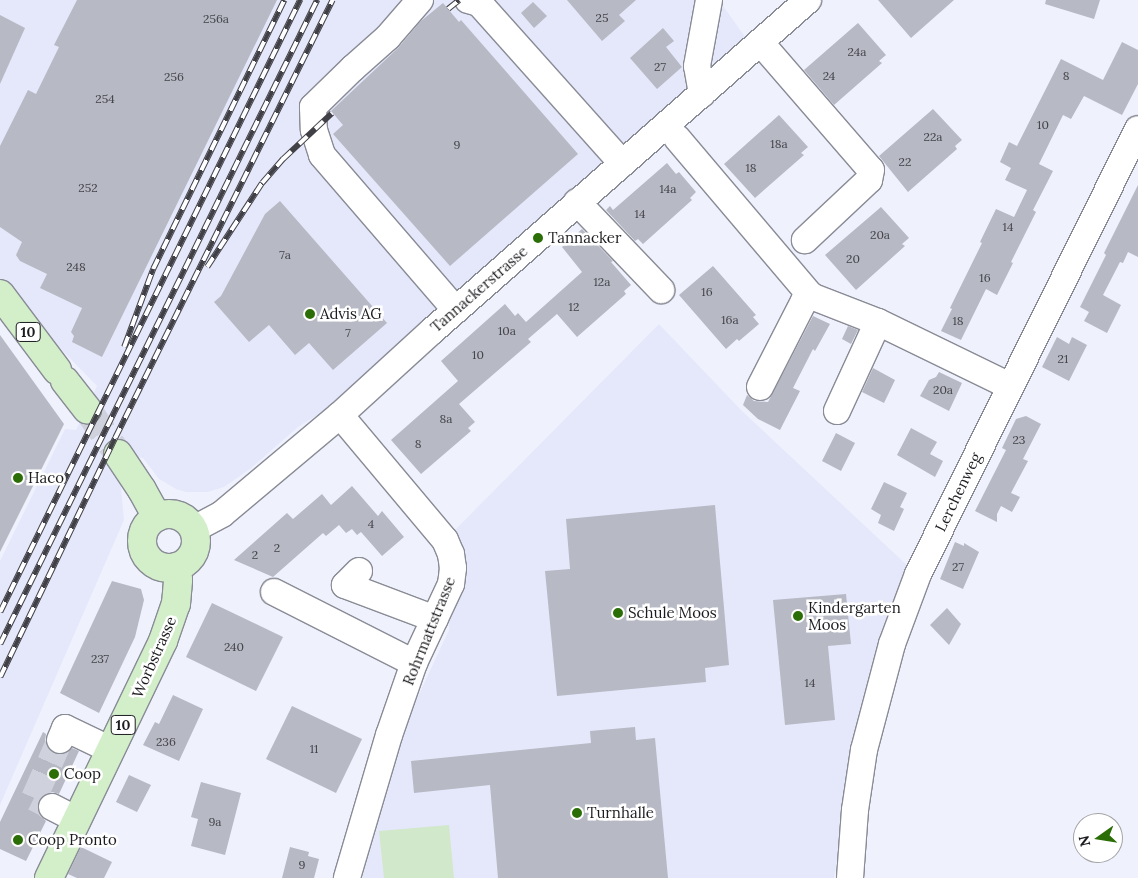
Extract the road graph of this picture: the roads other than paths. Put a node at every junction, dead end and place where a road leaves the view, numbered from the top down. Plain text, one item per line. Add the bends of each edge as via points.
1 (420, 0) edge
2 (709, 0) edge
3 (808, 0) edge
4 (474, 2) edge
5 (760, 42) junction
6 (702, 94) junction
7 (1138, 129) edge
8 (677, 138) dead end
9 (622, 163) junction
10 (577, 202) junction
11 (805, 240) dead end
12 (661, 290) dead end
13 (0, 294) edge
14 (811, 296) junction
15 (456, 310) junction
16 (878, 322) junction
17 (1010, 386) junction
18 (760, 387) dead end
19 (88, 409) tunnel mouth
20 (837, 411) dead end
21 (340, 415) junction
22 (118, 454) tunnel mouth
23 (157, 517) junction
24 (194, 529) junction
25 (176, 567) junction
26 (358, 571) dead end
27 (274, 592) dead end
28 (435, 619) junction
29 (414, 663) junction
30 (60, 740) tunnel mouth
31 (111, 750) junction
32 (52, 808) tunnel mouth
33 (77, 820) junction
34 (49, 878) edge
35 (347, 878) edge
36 (850, 878) edge

1 - 15 street via 388,37 313,107 314,130 322,155
2 - 6 street via 697,66
3 - 5 street, Tannackerstrasse
4 - 9 street
5 - 6 street, Tannackerstrasse
5 - 11 street via 871,170 869,180
6 - 9 street, Tannackerstrasse
7 - 17 street, Lerchenweg
8 - 14 street
9 - 10 street, Tannackerstrasse
10 - 12 street
10 - 15 street, Tannackerstrasse
13 - 19 main road, 10
14 - 16 street
14 - 18 street via 804,301
15 - 21 street, Tannackerstrasse
16 - 17 street
16 - 20 street
17 - 36 street, Lerchenweg via 918,574 892,644 864,750
21 - 24 street, Tannackerstrasse via 222,514
21 - 28 street, Rohrmattstrasse via 445,540 453,568 451,584
22 - 23 main road
23 - 24 main road via 165,514 182,517
23 - 25 main road via 146,526 143,549 153,562 168,568
24 - 25 main road via 194,552 184,564
25 - 31 main road, Worbstrasse / 10 via 178,591 171,622
26 - 28 street via 345,585
27 - 29 street
28 - 29 street, Rohrmattstrasse
29 - 35 street, Rohrmattstrasse
30 - 31 street via 65,728
31 - 33 main road, Worbstrasse / 10
32 - 33 street
33 - 34 main road, Worbstrasse / 10

